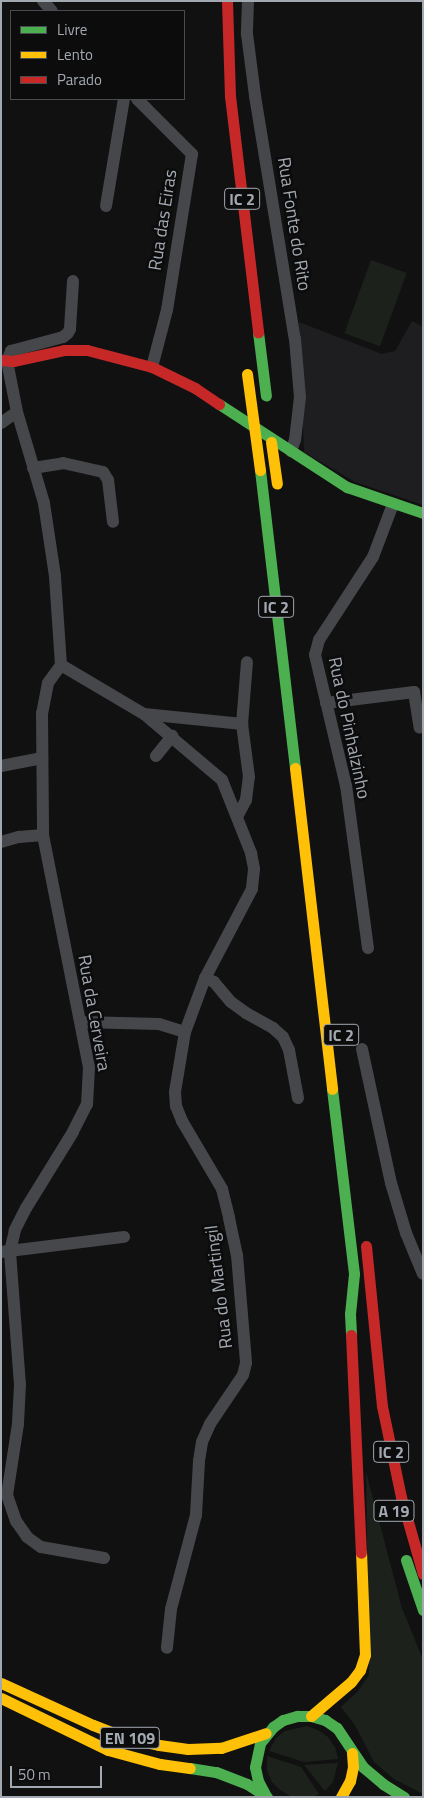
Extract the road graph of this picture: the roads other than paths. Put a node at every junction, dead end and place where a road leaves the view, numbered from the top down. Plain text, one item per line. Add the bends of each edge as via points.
1 (227, 1) edge
2 (248, 1) edge
3 (124, 100) edge
4 (139, 100) edge
5 (106, 206) dead end
6 (73, 281) dead end
7 (4, 361) edge
8 (152, 367) junction
9 (247, 369) dead end
10 (266, 401) dead end
11 (17, 412) junction
12 (1, 423) edge
13 (269, 425) dead end
14 (291, 451) junction
15 (33, 468) junction
16 (277, 488) dead end
17 (394, 504) junction
18 (423, 513) edge
19 (113, 522) dead end
20 (247, 662) dead end
21 (60, 665) junction
22 (326, 703) junction
23 (144, 714) junction
24 (242, 724) junction
25 (420, 728) dead end
26 (172, 736) junction
27 (156, 756) dead end
28 (42, 758) junction
29 (1, 766) edge
30 (238, 815) junction
31 (42, 835) junction
32 (1, 842) edge
33 (368, 948) dead end
34 (205, 978) junction
35 (81, 1022) junction
36 (185, 1032) junction
37 (362, 1049) dead end
38 (298, 1098) dead end
39 (124, 1237) dead end
40 (365, 1237) dead end
41 (6, 1252) edge
42 (354, 1274) junction
43 (423, 1274) edge
44 (375, 1326) junction
45 (364, 1360) dead end
46 (367, 1376) dead end
47 (399, 1535) dead end
48 (404, 1551) dead end
49 (423, 1552) edge
50 (104, 1558) dead end
51 (423, 1574) edge
52 (423, 1610) edge
53 (167, 1648) dead end
54 (1, 1683) edge
55 (1, 1698) edge
56 (312, 1716) junction
57 (266, 1733) junction
58 (352, 1753) junction
59 (266, 1795) edge
60 (341, 1797) edge
61 (404, 1797) edge

1 - 10 main road, IC 2 via 230,96
2 - 14 street, Rua Fonte do Rito via 247,34 255,96 295,339 300,397
3 - 5 street
4 - 8 street, Rua das Eiras via 192,154 167,310
6 - 7 street via 68,333 11,352
7 - 8 main road via 64,350 82,350
7 - 11 street
8 - 14 main road via 195,388
9 - 42 main road, IC 2, bridge
11 - 12 street
11 - 15 street
13 - 16 main road, bridge
14 - 17 main road via 348,487
15 - 19 street via 64,463 102,472 108,480
15 - 21 street via 44,503 55,576
17 - 18 main road
17 - 22 street, Rua do Pinhalzinho via 373,557 316,648
20 - 24 street
21 - 23 street, Rua do Martingil
21 - 28 street, Rua da Cerveira via 48,683 42,713
22 - 25 street via 414,692
22 - 33 street, Rua do Pinhalzinho via 346,786
23 - 24 street
23 - 26 street, Rua do Martingil
24 - 30 street via 249,777 246,800
26 - 27 street
26 - 30 street, Rua do Martingil via 222,780
28 - 29 street
28 - 31 street, Rua da Cerveira
30 - 34 street, Rua do Martingil via 251,853 254,869 252,889
31 - 32 street
31 - 35 street, Rua da Cerveira
34 - 36 street, Rua do Martingil
34 - 38 street via 214,982 231,1002 283,1036 289,1050
35 - 36 street via 159,1024
35 - 41 street, Rua da Cerveira via 89,1067 87,1104 26,1208
36 - 53 street, Rua do Martingil via 176,1076 176,1106 222,1190 230,1218 246,1363 243,1375 210,1424 202,1442 196,1515 172,1608
37 - 43 street via 391,1183
39 - 41 street
40 - 44 main road, IC 2
41 - 50 street, Rua da Cerveira via 20,1384 18,1424 8,1481 10,1507 27,1537 41,1547
42 - 45 main road
42 - 56 main road via 350,1314 365,1655 351,1682
44 - 49 main road via 392,1430
44 - 51 main road, IC 2 via 378,1383 386,1431
46 - 47 main road, A 19
48 - 52 main road
54 - 57 main road, EN 109 via 93,1726 159,1745 188,1749 221,1748
55 - 59 main road, EN 109 via 108,1750 160,1764 216,1772 240,1780
56 - 57 main road, EN 109 via 283,1720
56 - 58 main road via 337,1728
57 - 59 main road, EN 109 via 255,1767
58 - 60 main road via 350,1781
58 - 61 main road via 375,1778

